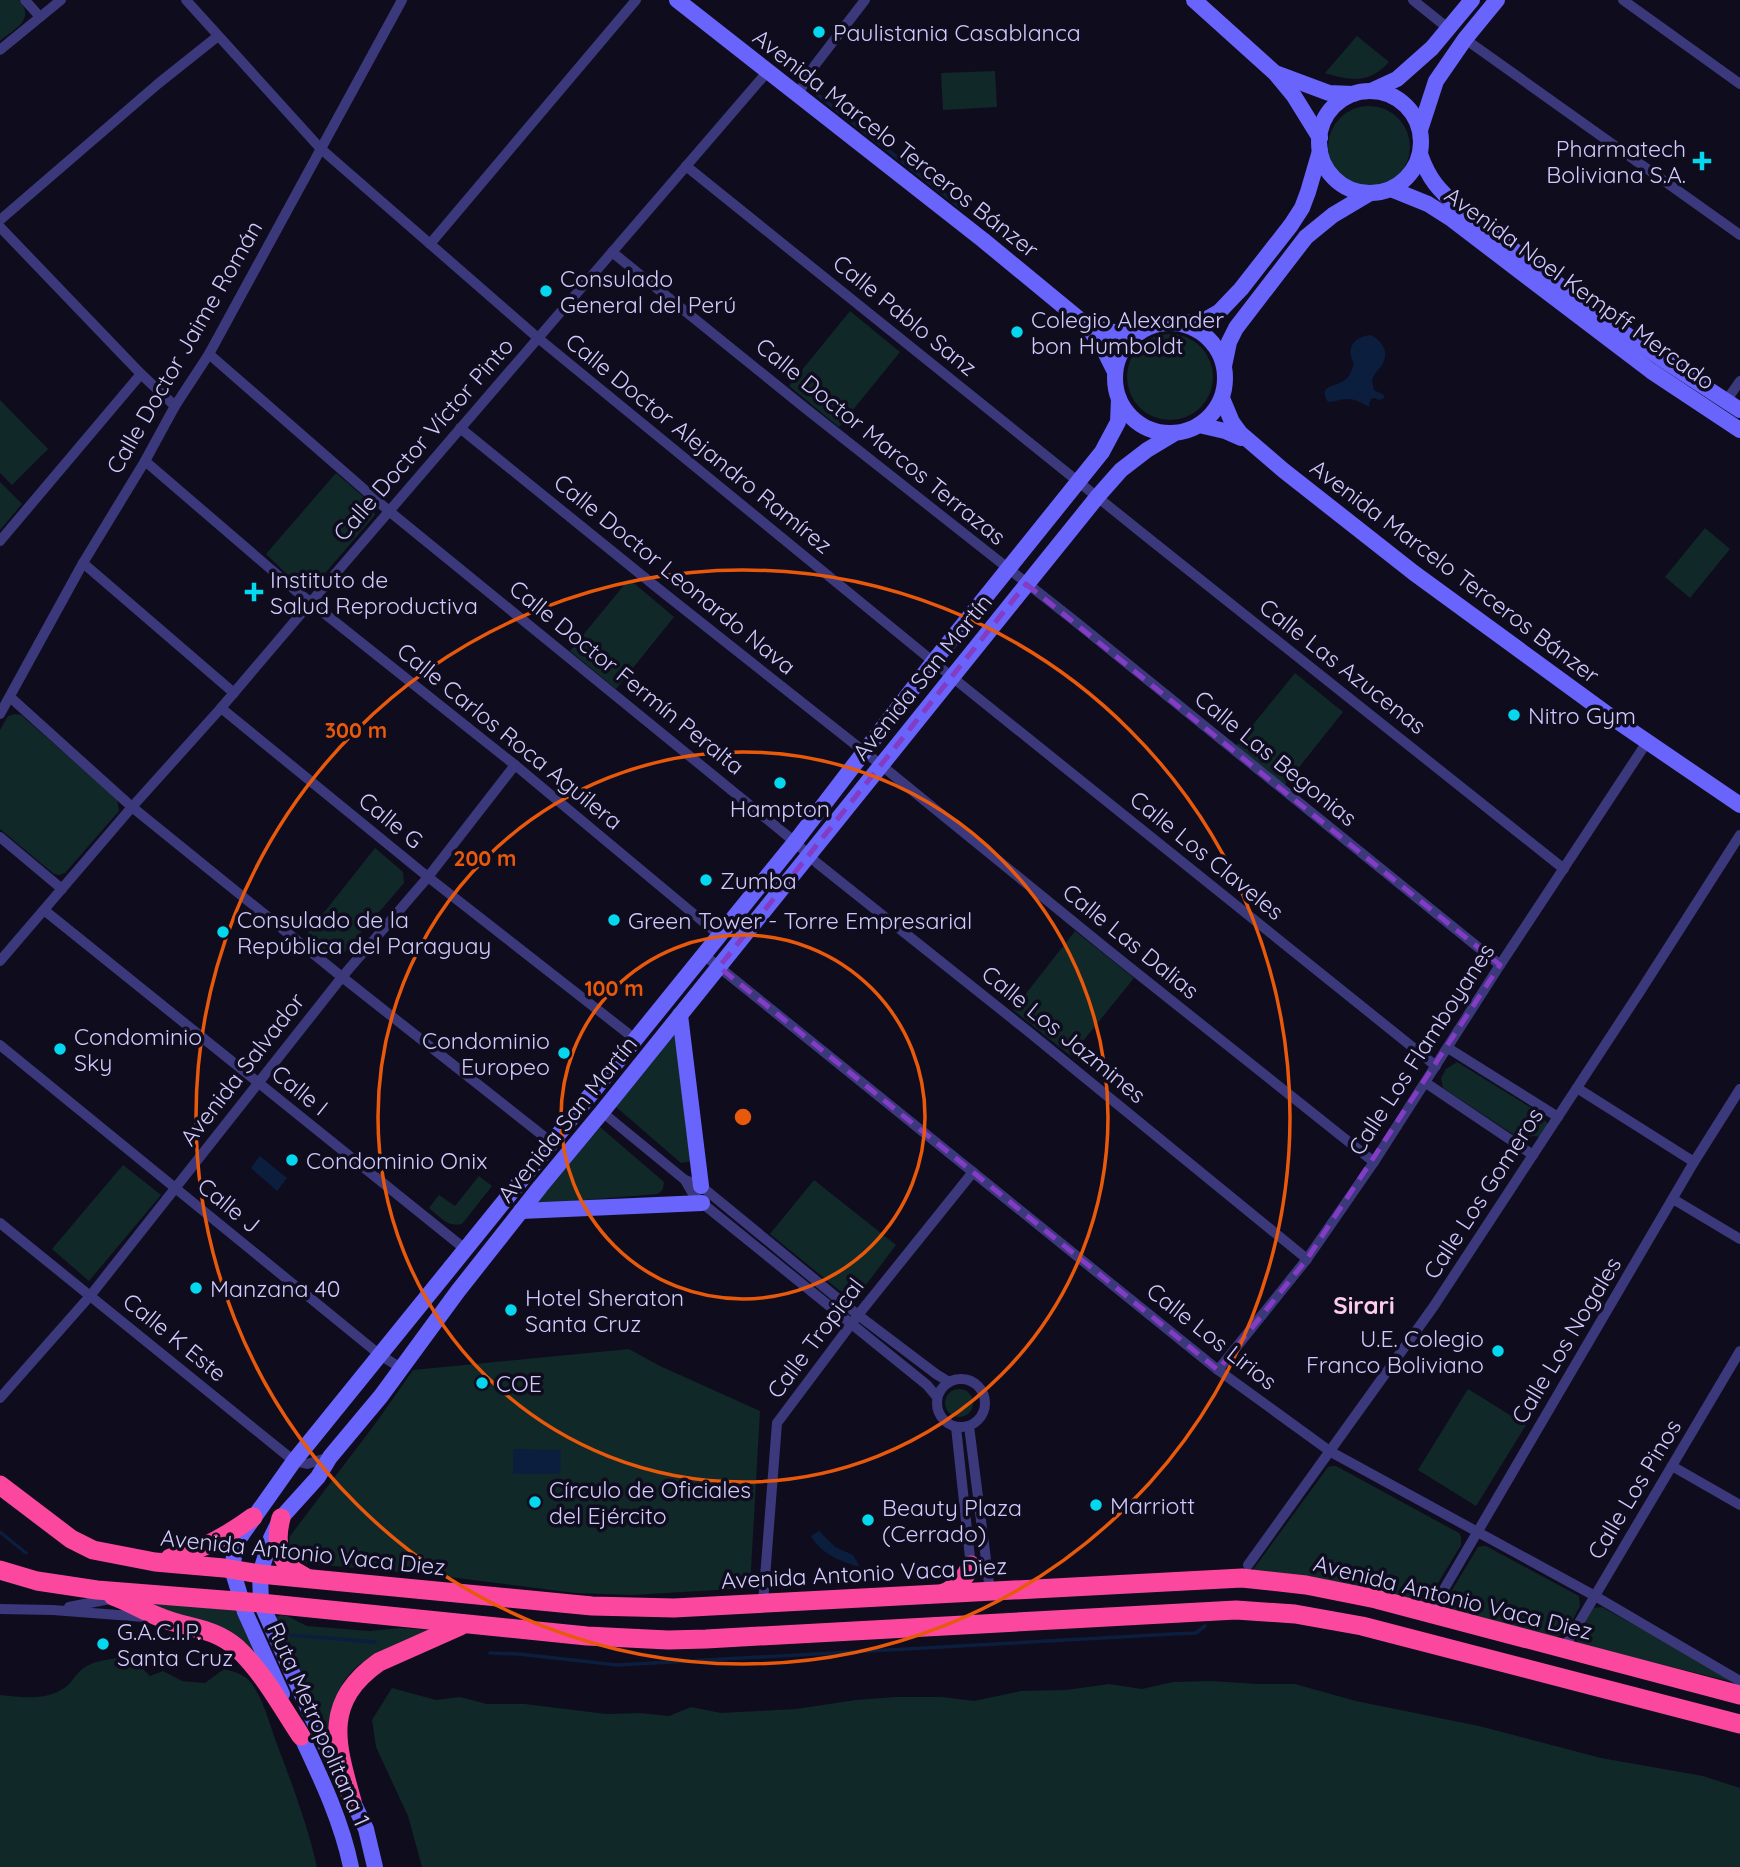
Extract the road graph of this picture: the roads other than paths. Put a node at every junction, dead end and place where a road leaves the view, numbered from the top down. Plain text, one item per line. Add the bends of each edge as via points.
1 (25, 0) edge
2 (61, 0) edge
3 (186, 0) edge
4 (402, 0) edge
5 (636, 0) edge
6 (677, 0) edge
7 (865, 0) edge
8 (1194, 0) edge
9 (1413, 0) edge
10 (1472, 0) edge
11 (1497, 0) edge
12 (1623, 0) edge
13 (40, 18) junction
14 (1449, 29) junction
15 (218, 36) junction
16 (1465, 39) junction
17 (0, 50) edge
18 (768, 71) junction
19 (1275, 73) junction
20 (1740, 84) edge
21 (1371, 91) junction
22 (799, 94) junction
23 (1354, 94) junction
24 (1420, 130) junction
25 (1320, 143) junction
26 (320, 148) junction
27 (1420, 154) junction
28 (686, 166) junction
29 (1391, 189) junction
30 (1370, 193) junction
31 (0, 220) edge
32 (0, 227) edge
33 (1740, 235) edge
34 (430, 244) junction
35 (612, 252) junction
36 (1085, 324) junction
37 (1181, 324) junction
38 (1140, 332) junction
39 (538, 338) junction
40 (208, 354) junction
41 (1224, 366) junction
42 (1115, 372) junction
43 (141, 374) junction
44 (1740, 382) edge
45 (1222, 398) junction
46 (1119, 399) junction
47 (1733, 405) edge
48 (175, 406) junction
49 (1199, 425) junction
50 (460, 428) junction
51 (1740, 430) edge
52 (1171, 435) junction
53 (1249, 443) junction
54 (145, 461) junction
55 (1078, 481) junction
56 (1097, 496) junction
57 (389, 511) junction
58 (0, 541) edge
59 (83, 563) junction
60 (1007, 569) junction
61 (1026, 584) junction
62 (311, 602) junction
63 (934, 661) junction
64 (952, 677) junction
65 (234, 692) junction
66 (10, 697) junction
67 (221, 708) junction
68 (0, 714) edge
69 (1647, 742) junction
70 (863, 752) junction
71 (515, 765) junction
72 (881, 765) junction
73 (1740, 805) edge
74 (132, 807) junction
75 (1740, 835) edge
76 (0, 837) edge
77 (795, 842) junction
78 (809, 855) junction
79 (1564, 869) junction
80 (428, 877) junction
81 (62, 889) junction
82 (44, 910) junction
83 (719, 935) junction
84 (704, 955) junction
85 (0, 961) edge
86 (1500, 965) junction
87 (719, 967) junction
88 (342, 977) junction
89 (680, 1015) junction
90 (635, 1039) junction
91 (0, 1045) edge
92 (1448, 1048) junction
93 (1436, 1066) junction
94 (259, 1083) junction
95 (1426, 1083) junction
96 (1577, 1088) junction
97 (1740, 1089) edge
98 (602, 1112) junction
99 (1558, 1116) junction
100 (551, 1142) junction
101 (1533, 1155) junction
102 (1374, 1162) junction
103 (1694, 1162) junction
104 (973, 1172) junction
105 (526, 1174) junction
106 (685, 1180) junction
107 (701, 1186) junction
108 (540, 1187) junction
109 (174, 1188) junction
110 (1673, 1199) junction
111 (702, 1203) junction
112 (521, 1211) junction
113 (0, 1223) edge
114 (1740, 1239) edge
115 (466, 1249) junction
116 (1307, 1259) junction
117 (443, 1278) junction
118 (458, 1291) junction
119 (90, 1296) junction
120 (855, 1319) junction
121 (1740, 1350) edge
122 (380, 1354) junction
123 (401, 1368) junction
124 (1219, 1370) junction
125 (1728, 1370) junction
126 (1740, 1376) edge
127 (949, 1382) junction
128 (937, 1397) junction
129 (0, 1398) edge
130 (969, 1426) junction
131 (956, 1427) junction
132 (1331, 1452) junction
133 (330, 1457) junction
134 (294, 1461) junction
135 (1672, 1466) junction
136 (0, 1485) edge
137 (1740, 1505) edge
138 (253, 1517) junction
139 (281, 1518) junction
140 (1477, 1531) junction
141 (155, 1562) junction
142 (1248, 1564) dead end
143 (971, 1565) junction
144 (232, 1569) junction
145 (0, 1570) edge
146 (260, 1574) junction
147 (306, 1578) junction
148 (97, 1590) junction
149 (982, 1591) junction
150 (146, 1593) junction
151 (944, 1593) junction
152 (1595, 1596) junction
153 (118, 1598) junction
154 (241, 1601) junction
155 (261, 1603) junction
156 (763, 1603) junction
157 (0, 1609) edge
158 (53, 1610) junction
159 (1430, 1613) junction
160 (164, 1619) junction
161 (463, 1625) junction
162 (706, 1640) junction
163 (1564, 1648) junction
164 (1740, 1681) edge
165 (1740, 1695) edge
166 (1740, 1724) edge
167 (301, 1736) junction
168 (352, 1801) junction
169 (351, 1867) edge
170 (375, 1867) edge

1 - 13 street
2 - 13 street
3 - 15 street, Calle Doctor Alejandro Ramírez
4 - 26 street, Calle Doctor Jaime Román
5 - 34 street
6 - 18 main road, Avenida Marcelo Terceros Bánzer
7 - 22 street via 815,65
8 - 19 main road
9 - 14 street
10 - 14 main road
11 - 16 main road
12 - 20 street
13 - 17 street
14 - 21 main road via 1396,79
15 - 26 street, Calle Doctor Alejandro Ramírez
15 - 31 street
16 - 24 main road via 1436,81
16 - 33 street
18 - 22 main road, Avenida Marcelo Terceros Bánzer
18 - 28 street, Calle Doctor Víctor Pinto
19 - 23 main road via 1329,93
19 - 25 main road via 1294,96
21 - 23 main road
21 - 24 main road via 1403,103
22 - 36 main road, Avenida Marcelo Terceros Bánzer
23 - 25 main road via 1331,111
24 - 27 main road
25 - 30 main road via 1331,175 1342,185
25 - 37 main road via 1308,192 1291,225 1219,312
26 - 34 street, Calle Doctor Alejandro Ramírez
26 - 40 street, Calle Doctor Jaime Román
27 - 29 main road via 1414,169
27 - 47 main road, Avenida Noel Kempff Mercado via 1440,190 1468,215 1598,315
28 - 35 street, Calle Doctor Víctor Pinto
28 - 55 street, Calle Pablo Sanz
29 - 30 main road
29 - 51 main road, Avenida Noel Kempff Mercado via 1450,218 1651,371
30 - 41 main road via 1306,237 1236,328
32 - 43 street
34 - 39 street, Calle Doctor Alejandro Ramírez
35 - 39 street, Calle Doctor Víctor Pinto
35 - 60 street, Calle Doctor Marcos Terrazas
36 - 38 main road, Avenida Marcelo Terceros Bánzer via 1110,332
36 - 42 main road, Avenida Marcelo Terceros Bánzer
37 - 38 main road via 1166,323
37 - 41 main road via 1208,339
38 - 42 main road via 1124,348
39 - 50 street, Calle Doctor Víctor Pinto
39 - 63 street, Calle Doctor Alejandro Ramírez
40 - 48 street, Calle Doctor Jaime Román
40 - 57 street, Calle Doctor Fermín Peralta
41 - 45 main road
42 - 46 main road
43 - 48 street
43 - 58 street
44 - 47 street
45 - 49 main road
45 - 53 main road, Avenida Marcelo Terceros Bánzer via 1232,422
46 - 52 main road via 1144,426
46 - 55 main road, Avenida San Martín via 1118,422 1111,437
48 - 54 street, Calle Doctor Jaime Román
49 - 52 main road
49 - 53 main road, Avenida Marcelo Terceros Bánzer via 1225,430
50 - 57 street, Calle Doctor Víctor Pinto
50 - 70 street, Calle Doctor Leonardo Nava
52 - 56 main road, Avenida San Martín via 1121,470
53 - 69 main road, Avenida Marcelo Terceros Bánzer via 1414,573
54 - 59 street, Calle Doctor Jaime Román
54 - 62 street, Calle Carlos Roca Aguilera
55 - 56 street, Calle Pablo Sanz
55 - 60 main road, Avenida San Martín
56 - 61 main road, Avenida San Martín
56 - 79 street, Calle Las Azucenas
57 - 62 street, Calle Doctor Víctor Pinto
57 - 77 street, Calle Doctor Fermín Peralta
59 - 65 street
59 - 66 street, Calle Doctor Jaime Román
60 - 61 street, Calle Doctor Marcos Terrazas
60 - 63 main road, Avenida San Martín
61 - 64 main road, Avenida San Martín
61 - 86 street, Calle Las Begonias
62 - 65 street, Calle Doctor Víctor Pinto
62 - 71 street, Calle Carlos Roca Aguilera
63 - 64 street, Calle Doctor Alejandro Ramírez
63 - 70 main road, Avenida San Martín
64 - 72 main road, Avenida San Martín
64 - 93 street, Calle Los Claveles
65 - 67 street, Calle Doctor Víctor Pinto
66 - 68 street, Calle Doctor Jaime Román
66 - 74 street
67 - 74 street, Calle Doctor Víctor Pinto
67 - 80 street, Calle G
69 - 73 main road, Avenida Marcelo Terceros Bánzer
69 - 79 street, Calle Los Flamboyanes
70 - 72 street, Calle Las Dalias
70 - 77 main road, Avenida San Martín
71 - 80 street, Avenida Salvador
71 - 83 street, Calle Carlos Roca Aguilera
72 - 78 main road, Avenida San Martín
72 - 102 street, Calle Las Dalias
74 - 81 street, Calle Doctor Víctor Pinto
74 - 88 street
75 - 96 street, Calle Los Gomeros
76 - 81 street
77 - 78 street, Calle Los Jazmines
77 - 83 main road, Avenida San Martín
78 - 87 main road, Avenida San Martín
78 - 116 street, Calle Los Jazmines
79 - 86 street, Calle Los Flamboyanes
80 - 88 street, Avenida Salvador
80 - 90 street, Calle G
81 - 82 street, Calle Doctor Víctor Pinto
82 - 85 street, Calle Doctor Víctor Pinto
82 - 94 street, Calle I
83 - 84 main road, Avenida San Martín
84 - 87 street, Calle Los Lirios
84 - 90 main road, Avenida San Martín
86 - 92 street, Calle Los Flamboyanes
87 - 89 main road, Avenida San Martín
87 - 104 street, Calle Los Lirios
88 - 94 street, Avenida Salvador
88 - 100 street
89 - 98 main road, Avenida San Martín
89 - 107 main road
90 - 100 main road, Avenida San Martín
91 - 109 street, Calle J
92 - 93 street, Calle Los Flamboyanes
92 - 99 street
93 - 95 street, Calle Los Flamboyanes
94 - 109 street, Avenida Salvador
94 - 115 street, Calle I
95 - 101 street
95 - 102 street, Calle Los Flamboyanes
96 - 99 street, Calle Los Gomeros
96 - 103 street
97 - 103 street, Calle Los Nogales
98 - 106 street
98 - 108 main road, Avenida San Martín
99 - 101 street, Calle Los Gomeros
100 - 105 main road, Avenida San Martín
101 - 132 street, Calle Los Gomeros
102 - 116 street, Calle Los Flamboyanes
103 - 110 street, Calle Los Nogales
104 - 120 street, Calle Tropical
104 - 124 street, Calle Los Lirios
105 - 108 main road
105 - 115 main road, Avenida San Martín
106 - 107 street
106 - 111 street
107 - 120 street
108 - 112 main road, Avenida San Martín
109 - 119 street, Avenida Salvador
109 - 122 street, Calle J
110 - 114 street
110 - 140 street, Calle Los Nogales
111 - 112 main road
111 - 120 street
112 - 118 main road, Avenida San Martín
113 - 119 street, Calle K Este
115 - 117 main road, Avenida San Martín
116 - 124 street, Calle Los Flamboyanes
117 - 118 main road
117 - 122 main road, Avenida San Martín
118 - 123 main road, Avenida San Martín
119 - 129 street, Avenida Salvador
119 - 134 street, Calle K Este
120 - 127 street
120 - 128 street
120 - 156 street, Calle Tropical via 777,1423
121 - 125 street, Calle Los Pinos
122 - 123 street, Calle J
122 - 134 main road, Avenida San Martín
123 - 133 main road, Avenida San Martín
124 - 132 street, Calle Los Lirios
125 - 126 street
125 - 135 street, Calle Los Pinos
127 - 128 street
127 - 130 street via 968,1380 983,1393 983,1413
128 - 131 street via 940,1416
130 - 131 street
130 - 149 street
131 - 143 street
132 - 140 street, Calle Los Lirios
132 - 142 street, Calle Los Gomeros
133 - 134 street via 307,1464
133 - 139 main road, Avenida San Martín
134 - 138 main road, Avenida San Martín
135 - 137 street
135 - 152 street, Calle Los Pinos
136 - 141 highway, Avenida Antonio Vaca Diez via 71,1539 93,1549
138 - 141 highway via 205,1546
138 - 144 main road, Avenida San Martín via 236,1544
139 - 146 main road, Avenida San Martín
139 - 147 highway via 279,1548 293,1571
140 - 152 street, Calle Los Lirios
140 - 159 street, Calle Los Nogales
141 - 144 highway, Avenida Antonio Vaca Diez
143 - 149 street
143 - 151 highway via 958,1585
144 - 146 highway, Avenida Antonio Vaca Diez
144 - 154 main road, Ruta Metropolitana 1
145 - 148 highway
146 - 147 highway, Avenida Antonio Vaca Diez
146 - 155 main road, Avenida San Martín
147 - 156 highway, Avenida Antonio Vaca Diez via 592,1606
148 - 150 highway
148 - 153 highway
149 - 151 highway, Avenida Antonio Vaca Diez
149 - 159 highway, Avenida Antonio Vaca Diez via 1242,1578 1306,1585
150 - 153 street
150 - 154 highway
151 - 156 highway, Avenida Antonio Vaca Diez
152 - 163 street, Calle Los Pinos
152 - 164 street, Calle Los Lirios
153 - 158 street
153 - 160 highway
154 - 155 highway
154 - 167 main road, Ruta Metropolitana 1
155 - 161 highway
155 - 168 main road, Ruta Metropolitana 1
156 - 162 highway via 763,1619 754,1632
157 - 158 street
158 - 160 street
159 - 163 highway, Avenida Antonio Vaca Diez
160 - 167 highway via 195,1626 236,1648
161 - 162 highway via 624,1639
161 - 168 highway via 379,1662 354,1684 337,1729
162 - 166 highway via 1236,1610 1294,1614 1362,1626
163 - 165 highway, Avenida Antonio Vaca Diez
167 - 169 main road, Ruta Metropolitana 1 via 335,1814
168 - 170 main road, Ruta Metropolitana 1 via 366,1829

